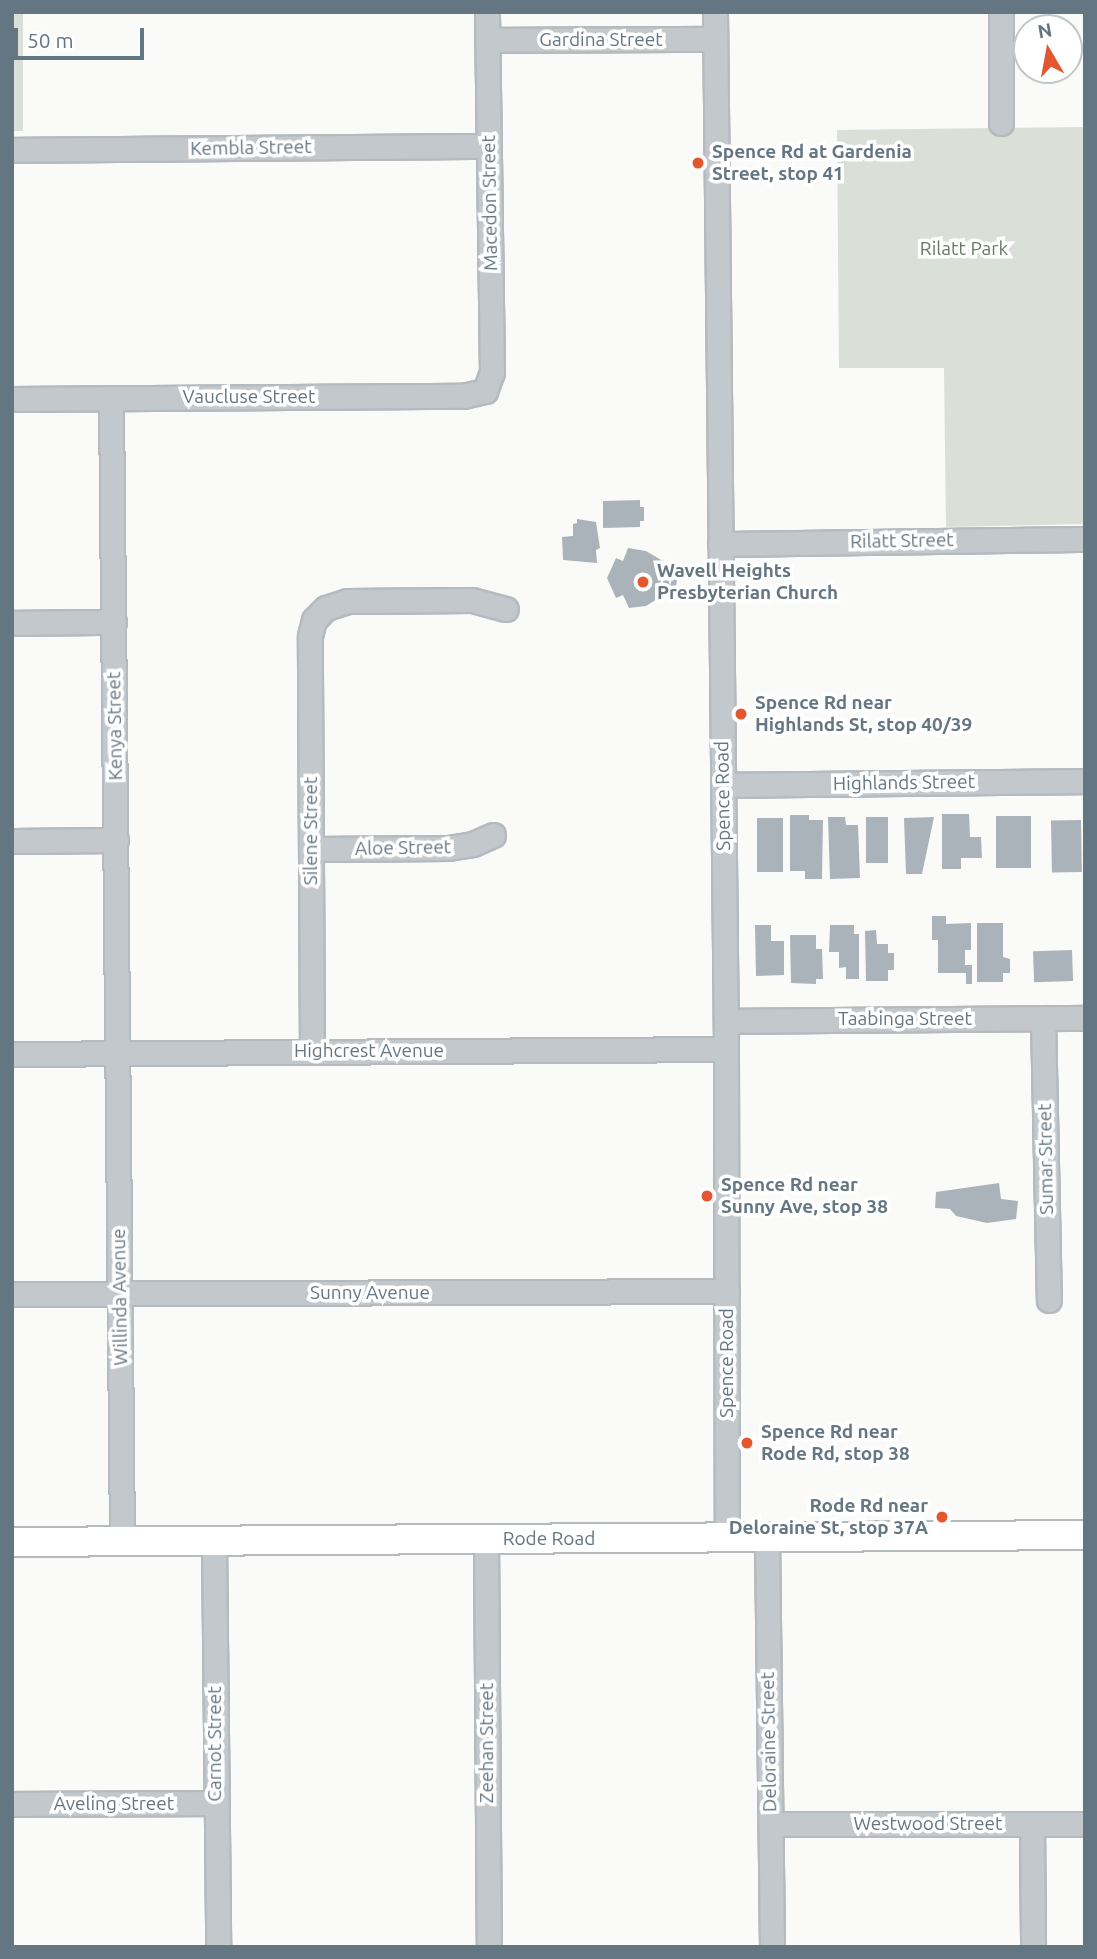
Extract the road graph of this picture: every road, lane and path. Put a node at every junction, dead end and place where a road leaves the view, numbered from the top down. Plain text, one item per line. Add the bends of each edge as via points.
1 (487, 12) edge
2 (715, 12) edge
3 (1001, 12) edge
4 (715, 39) junction
5 (487, 40) junction
6 (1001, 123) dead end
7 (489, 146) junction
8 (12, 150) edge
9 (485, 391) joint
10 (111, 398) junction
11 (12, 399) edge
12 (1085, 539) edge
13 (720, 544) junction
14 (506, 609) dead end
15 (114, 622) junction
16 (12, 623) edge
17 (1085, 781) edge
18 (723, 785) junction
19 (493, 835) dead end
20 (116, 840) junction
21 (12, 841) edge
22 (312, 849) junction
23 (1043, 1018) junction
24 (1085, 1018) edge
25 (726, 1021) junction
26 (726, 1049) junction
27 (312, 1052) junction
28 (12, 1054) edge
29 (118, 1054) junction
30 (727, 1291) junction
31 (12, 1294) edge
32 (120, 1294) junction
33 (1049, 1300) dead end
34 (1085, 1535) edge
35 (727, 1537) junction
36 (767, 1537) junction
37 (486, 1539) junction
38 (122, 1541) junction
39 (214, 1541) junction
40 (12, 1542) edge
41 (215, 1803) junction
42 (12, 1804) edge
43 (771, 1824) junction
44 (1085, 1824) edge
45 (1032, 1825) junction
46 (218, 1947) edge
47 (489, 1947) edge
48 (772, 1947) edge
49 (1033, 1947) edge

1 - 5 street, Macedon Street
2 - 4 street, Spence Road
3 - 6 street
4 - 5 street, Gardina Street
4 - 13 street, Spence Road
5 - 7 street, Macedon Street
7 - 8 street, Kembla Street
7 - 9 street, Macedon Street via 492,372
9 - 10 street, Vaucluse Street via 463,396
10 - 11 street, Vaucluse Street
10 - 15 street, Kenya Street
12 - 13 street, Rilatt Street
13 - 18 street, Spence Road
14 - 22 street, Silene Street via 472,600 347,600 312,605
15 - 16 street
15 - 20 street, Kenya Street
17 - 18 street, Highlands Street
18 - 25 street, Spence Road
19 - 22 street, Aloe Street via 448,848
20 - 21 street
20 - 29 street, Kenya Street
22 - 27 street, Silene Street
23 - 24 street, Taabinga Street
23 - 25 street, Taabinga Street
23 - 33 street, Sumar Street
25 - 26 street, Spence Road
26 - 27 street, Highcrest Avenue
26 - 30 street, Spence Road
27 - 29 street, Highcrest Avenue
28 - 29 street, Highcrest Avenue
29 - 32 street, Willinda Avenue
30 - 32 street, Sunny Avenue
30 - 35 street, Spence Road
31 - 32 street, Sunny Avenue
32 - 38 street, Willinda Avenue
34 - 36 main road, Rode Road
35 - 36 main road, Rode Road
35 - 37 main road, Rode Road
36 - 43 street, Deloraine Street
37 - 39 main road, Rode Road
37 - 47 street, Zeehan Street
38 - 39 main road, Rode Road
38 - 40 main road, Rode Road
39 - 41 street, Carnot Street
41 - 42 street, Aveling Street
41 - 46 street, Carnot Street
43 - 45 street, Westwood Street
43 - 48 street, Deloraine Street
44 - 45 street, Westwood Street
45 - 49 street

